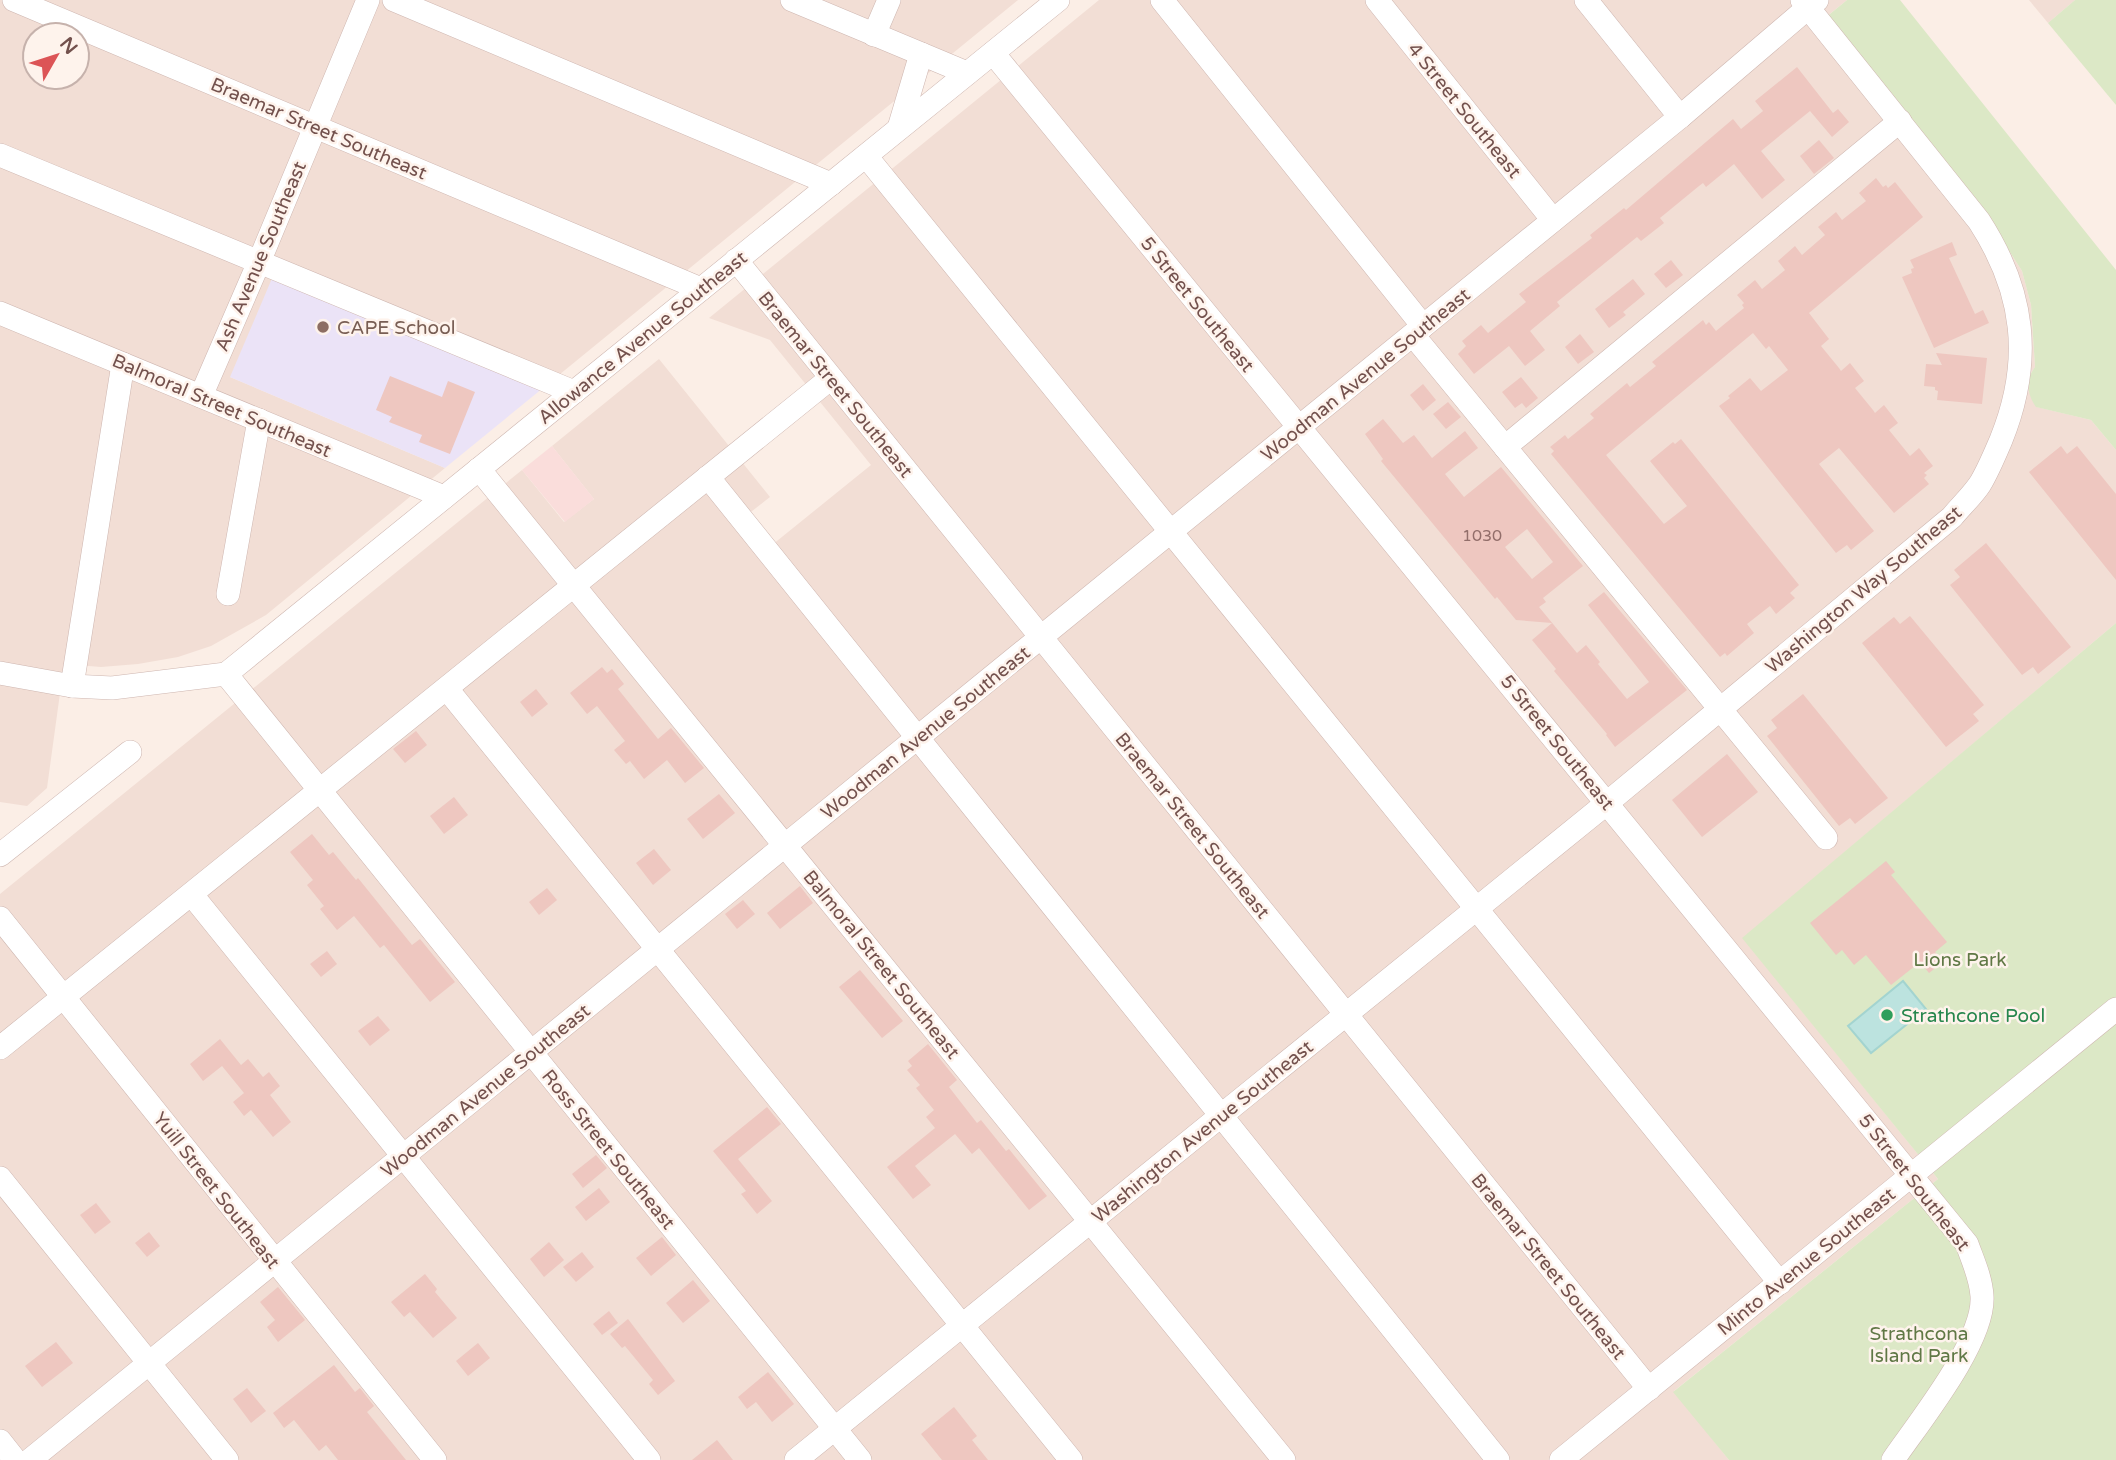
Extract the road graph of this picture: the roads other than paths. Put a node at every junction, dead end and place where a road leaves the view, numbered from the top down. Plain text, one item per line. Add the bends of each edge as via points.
1 (14, 0) edge
2 (368, 0) edge
3 (394, 0) edge
4 (792, 0) edge
5 (889, 0) edge
6 (1058, 0) edge
7 (1162, 0) edge
8 (1377, 0) edge
9 (1586, 0) edge
10 (1809, 2) edge
11 (874, 35) junction
12 (993, 52) junction
13 (921, 54) junction
14 (967, 73) junction
15 (1680, 117) junction
16 (1900, 121) junction
17 (315, 127) junction
18 (899, 128) junction
19 (0, 155) edge
20 (866, 156) junction
21 (831, 184) junction
22 (1553, 220) junction
23 (736, 260) junction
24 (259, 262) junction
25 (701, 289) junction
26 (0, 313) edge
27 (1418, 330) junction
28 (122, 363) junction
29 (831, 378) junction
30 (574, 392) junction
31 (201, 396) junction
32 (260, 420) junction
33 (1299, 427) junction
34 (1505, 447) junction
35 (479, 469) junction
36 (708, 477) junction
37 (444, 497) junction
38 (1171, 532) junction
39 (574, 586) junction
40 (228, 594) dead end
41 (1041, 637) junction
42 (0, 673) edge
43 (226, 674) junction
44 (72, 686) junction
45 (446, 689) junction
46 (1720, 709) junction
47 (918, 738) junction
48 (130, 752) dead end
49 (320, 791) junction
50 (1607, 803) junction
51 (1826, 838) dead end
52 (785, 846) junction
53 (0, 855) edge
54 (192, 895) junction
55 (1476, 909) junction
56 (0, 918) edge
57 (658, 950) junction
58 (63, 996) junction
59 (2116, 1009) edge
60 (1346, 1014) junction
61 (0, 1048) edge
62 (531, 1053) junction
63 (1221, 1115) junction
64 (404, 1156) junction
65 (1912, 1175) junction
66 (0, 1178) edge
67 (1090, 1222) junction
68 (274, 1262) junction
69 (1780, 1283) junction
70 (962, 1325) junction
71 (149, 1363) junction
72 (1649, 1389) junction
73 (835, 1429) junction
74 (0, 1441) edge
75 (15, 1460) edge
76 (30, 1460) edge
77 (227, 1460) edge
78 (435, 1460) edge
79 (649, 1460) edge
80 (796, 1460) edge
81 (860, 1460) edge
82 (1071, 1460) edge
83 (1284, 1460) edge
84 (1498, 1460) edge
85 (1561, 1460) edge
86 (1892, 1460) edge

1 - 17 street, Braemar Street Southeast
2 - 17 street, Ash Avenue Southeast
3 - 21 street
4 - 11 street
5 - 11 street
6 - 12 street, Allowance Avenue Southeast
7 - 27 street
8 - 22 street, 4 Street Southeast
9 - 15 street
10 - 15 street, Woodman Avenue Southeast
10 - 16 street, Washington Way Southeast
11 - 13 street
12 - 14 street, Allowance Avenue Southeast
12 - 33 street, 5 Street Southeast
13 - 14 street
13 - 18 street
14 - 18 street, Allowance Avenue Southeast
15 - 22 street, Woodman Avenue Southeast
16 - 34 street
16 - 46 street, Washington Way Southeast via 1979,221 2008,274 2017,307 2021,360 2010,417 1980,484 1952,517
17 - 24 street, Ash Avenue Southeast
17 - 25 street, Braemar Street Southeast
18 - 20 street, Allowance Avenue Southeast
19 - 24 street
20 - 21 street, Allowance Avenue Southeast
20 - 38 street
21 - 23 street, Allowance Avenue Southeast
22 - 27 street, Woodman Avenue Southeast
23 - 25 street, Allowance Avenue Southeast
23 - 29 street, Braemar Street Southeast
24 - 30 street
24 - 31 street, Ash Avenue Southeast
25 - 30 street, Allowance Avenue Southeast
26 - 28 street, Balmoral Street Southeast
27 - 33 street, Woodman Avenue Southeast
27 - 34 street
28 - 31 street, Balmoral Street Southeast
28 - 44 street
29 - 36 street
29 - 41 street, Braemar Street Southeast
30 - 35 street, Allowance Avenue Southeast
31 - 32 street, Balmoral Street Southeast
32 - 37 street, Balmoral Street Southeast
32 - 40 street
33 - 38 street, Woodman Avenue Southeast
33 - 50 street, 5 Street Southeast
34 - 46 street
35 - 37 street, Allowance Avenue Southeast
35 - 39 street, Balmoral Street Southeast
36 - 39 street
36 - 47 street
37 - 43 street, Allowance Avenue Southeast
38 - 41 street, Woodman Avenue Southeast
38 - 55 street
39 - 45 street
39 - 52 street, Balmoral Street Southeast
41 - 47 street, Woodman Avenue Southeast
41 - 60 street, Braemar Street Southeast
42 - 44 street
43 - 44 street via 112,688
43 - 49 street, Ross Street Southeast
45 - 49 street
45 - 57 street
46 - 50 street, Washington Way Southeast
46 - 51 street
47 - 52 street, Woodman Avenue Southeast
47 - 63 street
48 - 53 street
49 - 54 street
49 - 62 street, Ross Street Southeast
50 - 55 street, Washington Avenue Southeast
50 - 65 street, 5 Street Southeast
52 - 57 street, Woodman Avenue Southeast
52 - 67 street, Balmoral Street Southeast
54 - 58 street
54 - 64 street
55 - 60 street, Washington Avenue Southeast
55 - 69 street
56 - 58 street, Yuill Street Southeast
57 - 62 street, Woodman Avenue Southeast
57 - 70 street
58 - 61 street
58 - 68 street, Yuill Street Southeast
59 - 65 street, Minto Avenue Southeast
60 - 63 street, Washington Avenue Southeast
60 - 72 street, Braemar Street Southeast
62 - 64 street, Woodman Avenue Southeast
62 - 73 street, Ross Street Southeast
63 - 67 street, Washington Avenue Southeast
63 - 84 street
64 - 68 street, Woodman Avenue Southeast
64 - 79 street
65 - 69 street, Minto Avenue Southeast
65 - 86 street, 5 Street Southeast via 1967,1244 1982,1297 1980,1322 1965,1354
66 - 71 street
67 - 70 street, Washington Avenue Southeast
67 - 83 street, Balmoral Street Southeast
68 - 71 street, Woodman Avenue Southeast
68 - 78 street, Yuill Street Southeast
69 - 72 street, Minto Avenue Southeast
70 - 73 street, Washington Avenue Southeast
70 - 82 street
71 - 76 street, Woodman Avenue Southeast
71 - 77 street
72 - 85 street, Minto Avenue Southeast
73 - 80 street, Washington Avenue Southeast
73 - 81 street, Ross Street Southeast
74 - 75 street

